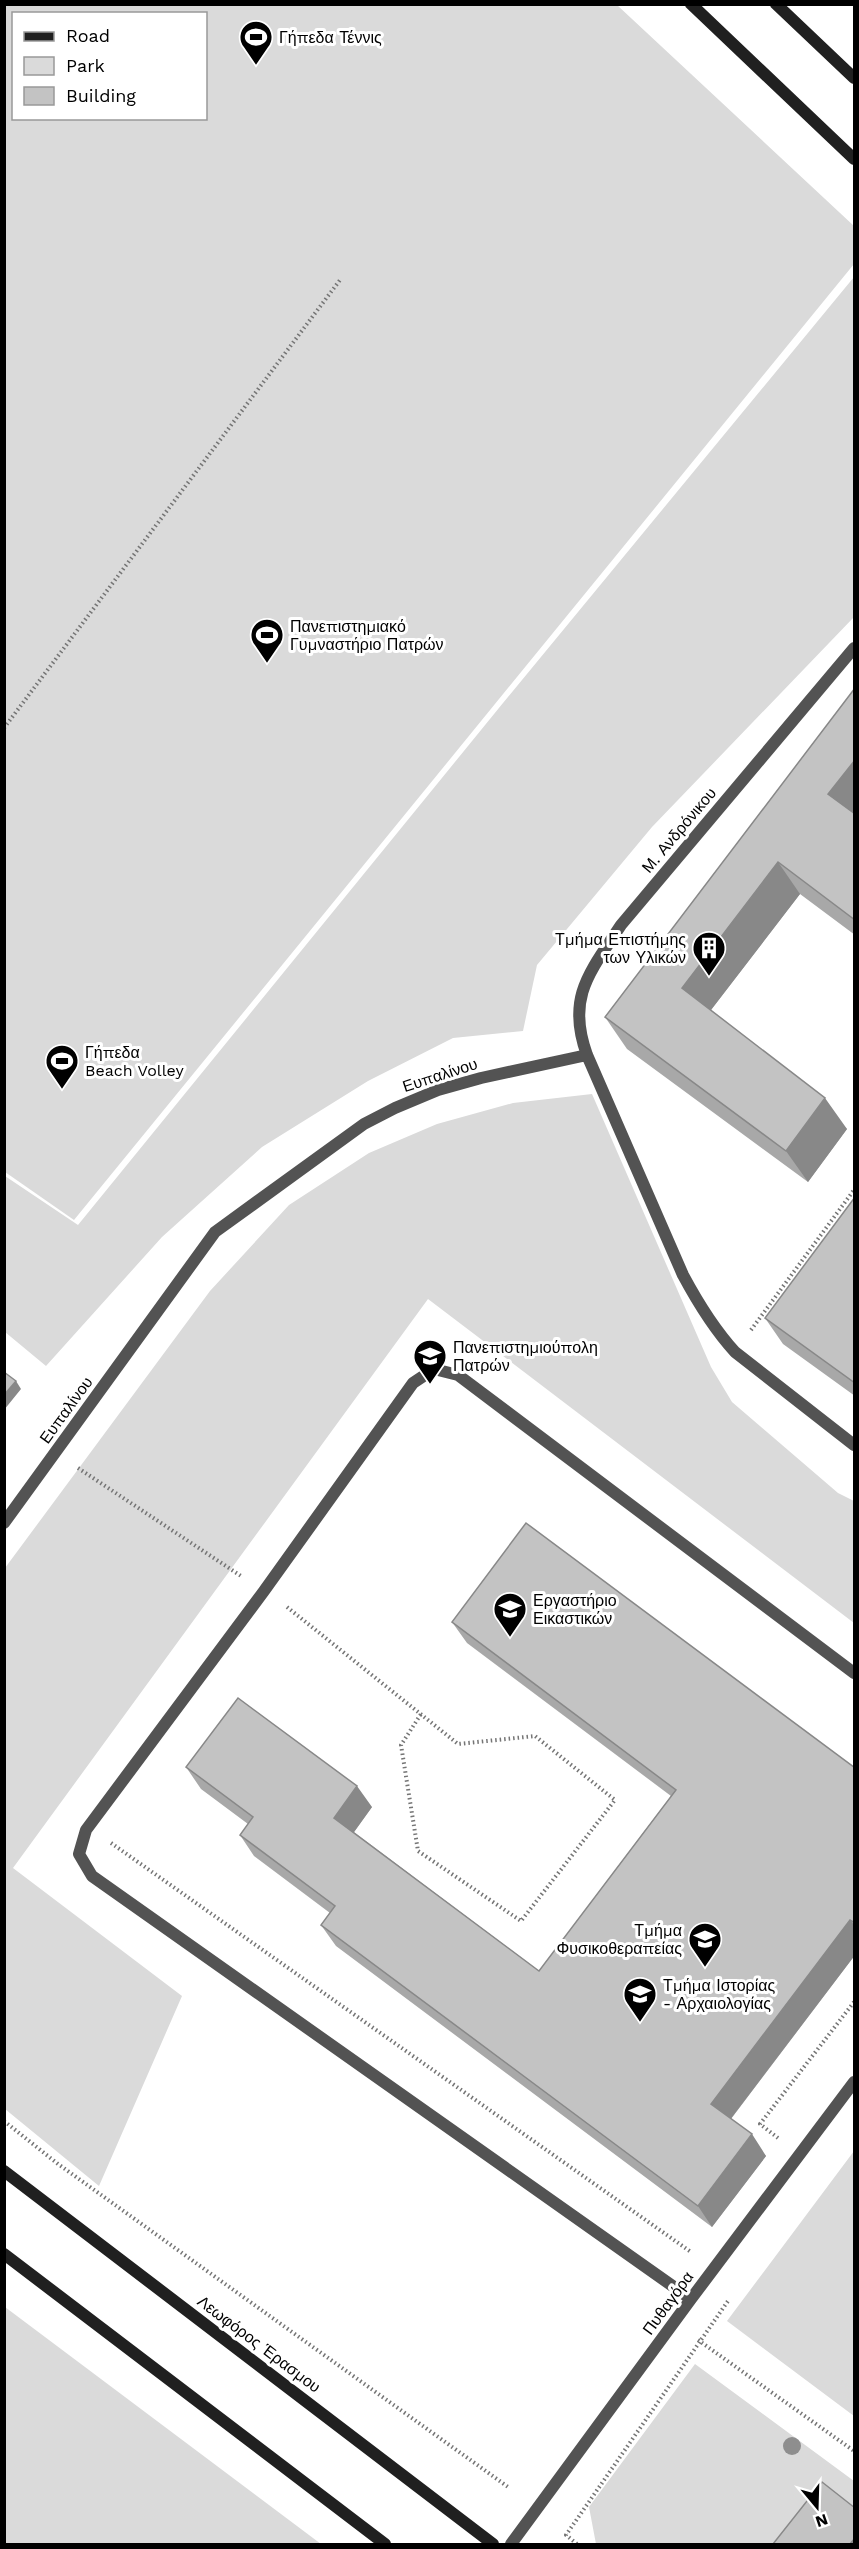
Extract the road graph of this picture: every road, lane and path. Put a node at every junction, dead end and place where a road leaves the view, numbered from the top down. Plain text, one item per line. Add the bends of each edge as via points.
1 (691, 4) edge
2 (776, 4) edge
3 (855, 78) edge
4 (855, 159) edge
5 (340, 280) dead end
6 (855, 648) edge
7 (4, 728) edge
8 (587, 1055) junction
9 (855, 1190) edge
10 (735, 1352) junction
11 (855, 1445) edge
12 (56, 1453) junction
13 (4, 1523) edge
14 (264, 1591) junction
15 (294, 1598) dead end
16 (287, 1607) junction
17 (280, 1617) dead end
18 (855, 1673) edge
19 (421, 1714) junction
20 (118, 1834) dead end
21 (855, 2002) edge
22 (855, 2082) edge
23 (4, 2121) edge
24 (785, 2143) dead end
25 (4, 2171) edge
26 (4, 2254) edge
27 (699, 2259) dead end
28 (734, 2294) dead end
29 (691, 2299) junction
30 (674, 2323) junction
31 (699, 2341) junction
32 (855, 2451) edge
33 (508, 2487) dead end
34 (385, 2544) edge
35 (493, 2544) edge
36 (511, 2544) edge
37 (577, 2544) edge

1 - 4 street
2 - 3 street
5 - 7 path
6 - 8 lane, Μ. Ανδρόνικου via 621,926 594,966 584,986 578,1020
8 - 10 lane via 683,1275 718,1334
8 - 12 lane, Ευπαλίνου via 470,1081 394,1108 364,1124 215,1232
9 - 10 path
10 - 11 lane
12 - 13 lane, Ευπαλίνου
12 - 14 path
14 - 16 path
14 - 18 lane via 413,1383 434,1369 458,1375
14 - 29 lane via 86,1830 79,1854 92,1876
15 - 16 path
16 - 17 path
16 - 19 path
19 - 19 path via 458,1744 535,1736 615,1800 521,1921 418,1851 400,1745
20 - 27 path via 111,1843
21 - 24 path via 760,2124
22 - 29 lane, Πυθαγόρα
23 - 33 path
25 - 35 street, Λεωφόρος Έρασμου
26 - 34 street
28 - 31 path
29 - 30 lane, Πυθαγόρα
30 - 31 path
30 - 36 lane, Πυθαγόρα
31 - 32 path
31 - 37 path via 566,2535

